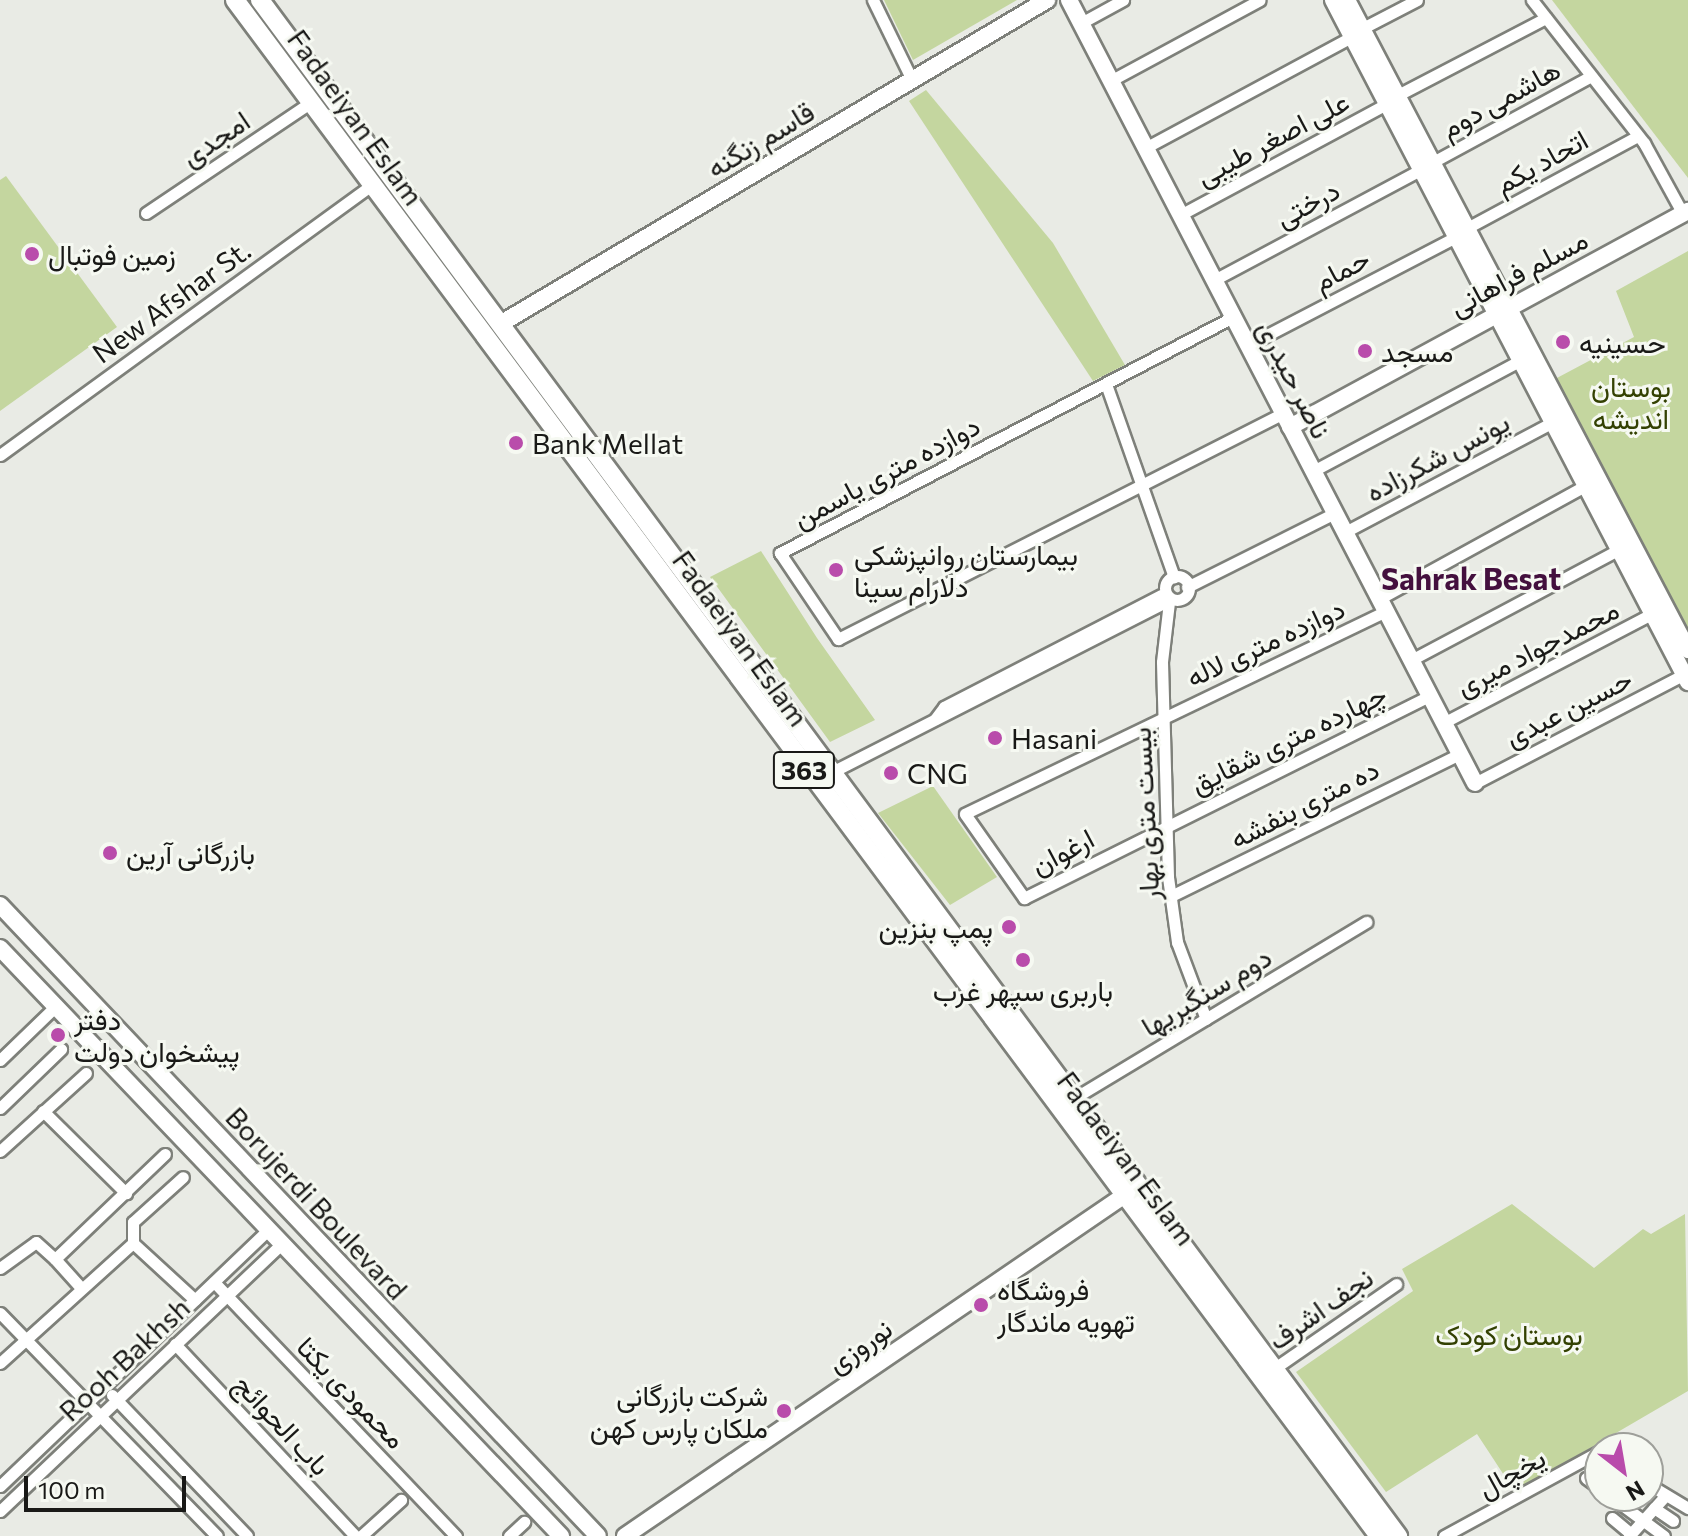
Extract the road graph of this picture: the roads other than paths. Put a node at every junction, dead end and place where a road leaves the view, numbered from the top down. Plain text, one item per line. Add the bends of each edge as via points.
1 (235, 0) edge
2 (260, 0) edge
3 (873, 0) edge
4 (1047, 0) edge
5 (1069, 0) edge
6 (1123, 0) edge
7 (1260, 0) edge
8 (1333, 0) edge
9 (1347, 0) edge
10 (1417, 0) edge
11 (1532, 0) edge
12 (1546, 18) junction
13 (1081, 23) junction
14 (1356, 33) junction
15 (1591, 76) junction
16 (912, 80) junction
17 (1110, 81) junction
18 (1391, 100) junction
19 (310, 103) junction
20 (1638, 136) junction
21 (1145, 148) junction
22 (1427, 166) junction
23 (370, 186) junction
24 (1686, 212) edge
25 (146, 213) dead end
26 (1180, 215) junction
27 (1462, 232) junction
28 (1214, 280) junction
29 (1501, 310) junction
30 (1233, 317) junction
31 (500, 324) junction
32 (1248, 345) junction
33 (1519, 361) junction
34 (1106, 384) junction
35 (1286, 420) junction
36 (1553, 422) junction
37 (0, 455) edge
38 (1313, 471) junction
39 (1143, 484) junction
40 (1586, 485) junction
41 (1335, 513) junction
42 (1345, 532) junction
43 (1620, 549) junction
44 (1174, 577) junction
45 (1187, 587) junction
46 (1167, 599) junction
47 (1383, 605) junction
48 (1653, 613) junction
49 (1688, 650) edge
50 (1411, 660) junction
51 (1686, 678) edge
52 (1430, 696) junction
53 (1164, 715) junction
54 (1443, 723) junction
55 (1460, 754) junction
56 (830, 773) junction
57 (1475, 783) joint
58 (1167, 824) junction
59 (995, 856) joint
60 (1171, 896) junction
61 (0, 905) edge
62 (1366, 922) dead end
63 (0, 948) edge
64 (56, 1006) junction
65 (1206, 1019) junction
66 (61, 1049) dead end
67 (0, 1060) edge
68 (86, 1073) dead end
69 (1070, 1101) junction
70 (0, 1108) edge
71 (43, 1111) junction
72 (0, 1130) edge
73 (11, 1141) junction
74 (0, 1151) edge
75 (165, 1154) dead end
76 (183, 1177) dead end
77 (126, 1193) junction
78 (1122, 1197) junction
79 (269, 1229) junction
80 (133, 1243) junction
81 (282, 1243) junction
82 (55, 1259) junction
83 (0, 1268) edge
84 (214, 1282) junction
85 (1396, 1284) dead end
86 (80, 1287) junction
87 (227, 1296) junction
88 (195, 1300) junction
89 (0, 1313) edge
90 (26, 1338) junction
91 (175, 1344) junction
92 (0, 1363) edge
93 (1271, 1371) junction
94 (104, 1387) junction
95 (117, 1400) junction
96 (87, 1403) junction
97 (100, 1416) junction
98 (1584, 1460) edge
99 (0, 1486) edge
100 (1665, 1496) edge
101 (401, 1500) dead end
102 (1688, 1508) edge
103 (0, 1511) edge
104 (1631, 1512) edge
105 (1651, 1512) edge
106 (1660, 1512) edge
107 (1612, 1518) dead end
108 (1643, 1521) junction
109 (1673, 1521) dead end
110 (524, 1522) dead end
111 (1630, 1535) edge
112 (217, 1536) edge
113 (247, 1536) edge
114 (358, 1536) edge
115 (456, 1536) edge
116 (509, 1536) edge
117 (561, 1536) edge
118 (598, 1536) edge
119 (625, 1536) edge
120 (1379, 1536) edge
121 (1398, 1536) edge
122 (1444, 1536) edge
123 (1664, 1536) edge

1 - 19 main road, Fadaeiyan Eslam / 363
2 - 31 main road, Fadaeiyan Eslam / 363
3 - 16 street
4 - 16 main road, قاسم زنگنه
5 - 13 main road, ناصر حیدری
6 - 13 street
7 - 17 street
8 - 14 main road
9 - 14 main road
10 - 14 street
11 - 12 street
12 - 15 street
12 - 18 street, علی اصغر طیبی
13 - 17 main road, ناصر حیدری
14 - 18 main road
14 - 21 street
15 - 20 street
15 - 22 street, هاشمی دوم
16 - 31 main road, قاسم زنگنه
17 - 21 main road, ناصر حیدری
18 - 22 main road
18 - 26 street, علی اصغر طیبی
19 - 23 main road, Fadaeiyan Eslam / 363
19 - 25 street, امجدی
20 - 24 street
20 - 27 street, اتحاد یکم
21 - 26 main road, ناصر حیدری
22 - 27 main road
22 - 28 street, درختی
23 - 37 street, New Afshar St.
23 - 78 main road, Fadaeiyan Eslam / 363
24 - 29 main road, مسلم فراهانی
26 - 28 main road, ناصر حیدری
27 - 29 main road
27 - 32 street, حمام
28 - 30 main road, ناصر حیدری
29 - 33 main road
29 - 35 main road, مسلم فراهانی
29 - 49 main road
30 - 32 main road, ناصر حیدری
30 - 34 street
31 - 56 main road, Fadaeiyan Eslam / 363
32 - 35 main road, ناصر حیدری
33 - 36 main road
33 - 38 street
34 - 39 street
34 - 39 street, دوازده متری یاسمن via 780,553 838,639
35 - 38 main road, ناصر حیدری
35 - 39 street
36 - 40 main road
36 - 42 street, یونس شکرزاده
38 - 41 main road, ناصر حیدری
39 - 44 street
40 - 43 main road
40 - 47 street, دوازده متری لاله
41 - 42 main road, ناصر حیدری
41 - 45 street
42 - 47 main road, ناصر حیدری
43 - 48 main road
43 - 50 street
44 - 45 street via 1186,576
44 - 46 street
45 - 46 street
46 - 53 street, بیست متری بهار
46 - 56 street via 944,707 935,719
47 - 50 main road, ناصر حیدری
47 - 53 street, دوازده متری لاله
48 - 51 main road
48 - 54 street, محمدجواد میری
50 - 52 main road, ناصر حیدری
51 - 57 street, حسین عبدی
52 - 54 main road, ناصر حیدری
52 - 58 street, چهارده متری شقایق
53 - 58 street, بیست متری بهار
53 - 59 street, دوازده متری لاله via 965,814
54 - 55 main road, ناصر حیدری
55 - 57 main road, ناصر حیدری
55 - 60 street, ده متری بنفشه
56 - 69 main road, Fadaeiyan Eslam / 363
58 - 59 street, ارغوان via 1024,898
58 - 60 street, بیست متری بهار
60 - 65 street, بیست متری بهار via 1177,942
61 - 118 main road, Borujerdi Boulevard
62 - 65 street, دوم سنگبریها
63 - 64 main road, Borujerdi Boulevard
64 - 67 street
64 - 79 main road, Borujerdi Boulevard
65 - 69 street, دوم سنگبریها
66 - 70 street
68 - 71 street
69 - 93 main road, Fadaeiyan Eslam / 363
71 - 73 street
71 - 77 street
72 - 73 street
73 - 74 street
75 - 77 street
76 - 80 street via 133,1222
77 - 82 street
78 - 119 main road, نوروزی
78 - 120 main road, Fadaeiyan Eslam / 363
79 - 81 main road, Borujerdi Boulevard
79 - 84 street, Rooh Bakhsh
80 - 86 street
80 - 88 street
81 - 87 street, Rooh Bakhsh
81 - 117 main road, Borujerdi Boulevard
82 - 83 street via 36,1242
82 - 86 street
84 - 87 street, محمودی یکتا
84 - 88 street, Rooh Bakhsh
85 - 93 street, نجف اشرف
86 - 90 street
87 - 91 street, Rooh Bakhsh
87 - 115 street, محمودی یکتا
88 - 94 street, Rooh Bakhsh
89 - 90 street
90 - 92 street
90 - 96 street
91 - 95 street, Rooh Bakhsh
91 - 114 street, باب الحوائج
93 - 121 main road, Fadaeiyan Eslam / 363
94 - 95 street
94 - 96 street, Rooh Bakhsh
95 - 97 street, Rooh Bakhsh
95 - 113 street
96 - 97 street
96 - 99 street, Rooh Bakhsh
97 - 103 street, Rooh Bakhsh
97 - 112 street
98 - 122 street, یخچال
100 - 102 street
101 - 114 street
104 - 108 street
105 - 108 street
106 - 109 street
107 - 111 street
108 - 111 street
108 - 123 street
110 - 116 street

